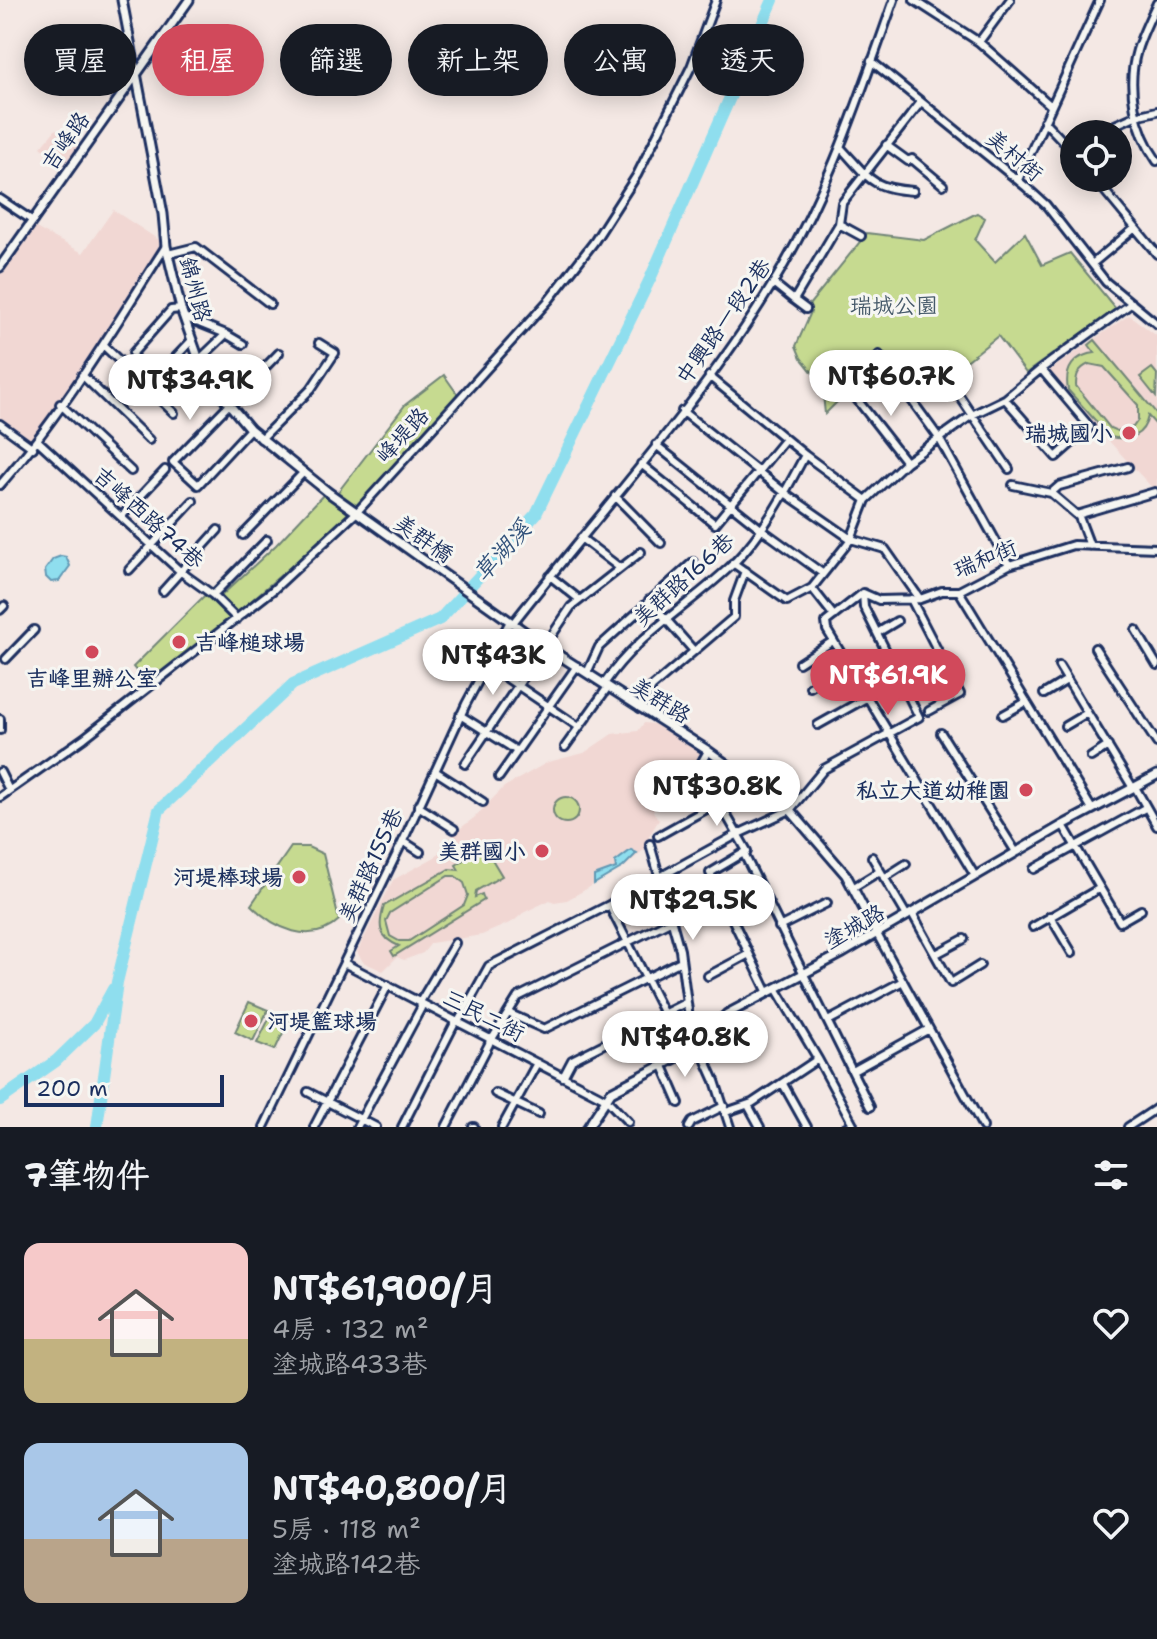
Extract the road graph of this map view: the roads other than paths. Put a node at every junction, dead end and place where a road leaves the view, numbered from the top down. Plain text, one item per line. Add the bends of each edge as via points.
1 (122, 0) edge
2 (189, 0) edge
3 (716, 0) edge
4 (894, 0) edge
5 (914, 0) edge
6 (1010, 0) edge
7 (1100, 0) edge
8 (1157, 3) edge
9 (126, 24) edge
10 (979, 42) junction
11 (871, 61) junction
12 (136, 75) joint
13 (121, 96) edge
14 (921, 102) junction
15 (1050, 105) junction
16 (1157, 111) edge
17 (1135, 116) junction
18 (1126, 120) edge
19 (1044, 121) junction
20 (1060, 135) edge
21 (886, 145) junction
22 (841, 148) junction
23 (1157, 161) edge
24 (863, 173) junction
25 (1018, 180) junction
26 (943, 185) dead end
27 (913, 191) dead end
28 (1105, 192) edge
29 (0, 199) edge
30 (33, 221) junction
31 (839, 224) junction
32 (1135, 228) junction
33 (861, 236) dead end
34 (167, 250) junction
35 (1157, 254) edge
36 (1092, 264) junction
37 (0, 267) edge
38 (773, 283) junction
39 (794, 300) junction
40 (1132, 303) junction
41 (270, 304) dead end
42 (806, 309) dead end
43 (182, 313) junction
44 (1157, 324) edge
45 (226, 334) junction
46 (191, 341) junction
47 (319, 343) dead end
48 (243, 344) dead end
49 (103, 345) junction
50 (133, 353) dead end
51 (279, 353) dead end
52 (879, 355) dead end
53 (199, 360) junction
54 (1041, 369) junction
55 (942, 370) dead end
56 (82, 375) junction
57 (709, 376) junction
58 (208, 377) junction
59 (156, 378) dead end
60 (852, 393) dead end
61 (186, 399) dead end
62 (1005, 399) junction
63 (228, 403) junction
64 (60, 404) junction
65 (682, 411) junction
66 (174, 413) dead end
67 (972, 415) junction
68 (0, 424) edge
69 (250, 429) junction
70 (939, 438) junction
71 (261, 439) junction
72 (785, 439) junction
73 (37, 440) junction
74 (149, 440) dead end
75 (656, 445) junction
76 (33, 448) junction
77 (805, 455) junction
78 (906, 462) junction
79 (641, 464) junction
80 (1128, 467) dead end
81 (1009, 469) dead end
82 (165, 470) dead end
83 (131, 471) dead end
84 (759, 472) junction
85 (303, 473) junction
86 (0, 485) edge
87 (1013, 485) dead end
88 (1155, 492) edge
89 (785, 493) junction
90 (1051, 493) junction
91 (615, 496) junction
92 (866, 500) junction
93 (193, 501) dead end
94 (730, 505) junction
95 (360, 515) junction
96 (1077, 515) junction
97 (121, 517) junction
98 (761, 529) junction
99 (218, 530) dead end
100 (243, 535) dead end
101 (581, 538) junction
102 (851, 539) junction
103 (267, 540) dead end
104 (661, 543) dead end
105 (153, 546) junction
106 (1090, 546) junction
107 (1157, 548) edge
108 (641, 552) dead end
109 (693, 562) dead end
110 (733, 563) junction
111 (1009, 565) junction
112 (620, 568) junction
113 (129, 570) dead end
114 (745, 571) junction
115 (181, 572) junction
116 (822, 573) junction
117 (550, 576) junction
118 (812, 588) junction
119 (163, 591) dead end
120 (959, 591) junction
121 (863, 593) junction
122 (213, 595) junction
123 (911, 599) junction
124 (920, 599) junction
125 (580, 600) junction
126 (649, 600) junction
127 (504, 616) joint
128 (834, 616) junction
129 (665, 618) junction
130 (237, 619) junction
131 (897, 621) dead end
132 (513, 623) junction
133 (34, 630) dead end
134 (1136, 630) dead end
135 (877, 633) junction
136 (833, 641) junction
137 (546, 647) junction
138 (1095, 648) dead end
139 (694, 651) junction
140 (6, 659) dead end
141 (799, 663) dead end
142 (847, 663) junction
143 (486, 664) junction
144 (1157, 665) edge
145 (577, 666) junction
146 (1059, 666) dead end
147 (587, 673) junction
148 (1067, 680) junction
149 (606, 686) junction
150 (518, 687) junction
151 (810, 687) dead end
152 (1044, 694) dead end
153 (868, 697) junction
154 (1026, 702) junction
155 (549, 707) junction
156 (640, 708) junction
157 (929, 711) dead end
158 (1087, 713) junction
159 (460, 715) junction
160 (1003, 715) dead end
161 (0, 719) edge
162 (818, 725) dead end
163 (1065, 726) dead end
164 (579, 727) junction
165 (0, 730) edge
166 (487, 732) junction
167 (888, 733) junction
168 (941, 733) dead end
169 (1157, 743) edge
170 (1108, 746) junction
171 (565, 747) dead end
172 (517, 751) junction
173 (708, 751) junction
174 (1091, 757) dead end
175 (465, 764) dead end
176 (699, 767) junction
177 (435, 771) junction
178 (0, 772) edge
179 (1157, 775) edge
180 (499, 777) dead end
181 (753, 783) junction
182 (668, 788) dead end
183 (1134, 788) junction
184 (9, 790) junction
185 (0, 797) edge
186 (720, 801) junction
187 (483, 802) dead end
188 (418, 806) junction
189 (1145, 808) junction
190 (1092, 809) junction
191 (790, 810) junction
192 (1063, 825) junction
193 (1157, 826) edge
194 (454, 829) dead end
195 (738, 834) junction
196 (658, 836) dead end
197 (403, 841) junction
198 (650, 844) dead end
199 (1076, 846) junction
200 (747, 851) junction
201 (420, 852) dead end
202 (1016, 852) junction
203 (872, 857) dead end
204 (906, 864) dead end
205 (1034, 869) dead end
206 (882, 874) junction
207 (659, 876) junction
208 (975, 876) junction
209 (854, 887) junction
210 (1100, 888) junction
211 (827, 903) dead end
212 (609, 905) junction
213 (1141, 910) dead end
214 (910, 914) junction
215 (1050, 916) junction
216 (672, 920) junction
217 (779, 927) junction
218 (1033, 927) dead end
219 (877, 934) junction
220 (964, 939) dead end
221 (627, 941) junction
222 (455, 943) dead end
223 (1072, 953) dead end
224 (749, 954) junction
225 (936, 954) junction
226 (681, 961) junction
227 (344, 963) junction
228 (980, 965) dead end
229 (803, 975) junction
230 (708, 976) dead end
231 (646, 978) junction
232 (903, 981) junction
233 (388, 985) junction
234 (776, 988) junction
235 (768, 993) junction
236 (420, 1002) junction
237 (685, 1003) junction
238 (508, 1013) junction
239 (664, 1014) junction
240 (828, 1021) junction
241 (457, 1022) junction
242 (929, 1029) junction
243 (491, 1038) junction
244 (696, 1046) junction
245 (818, 1059) junction
246 (537, 1063) junction
247 (663, 1066) junction
248 (853, 1071) junction
249 (563, 1077) junction
250 (783, 1084) junction
251 (308, 1092) dead end
252 (495, 1093) dead end
253 (606, 1099) junction
254 (328, 1101) junction
255 (517, 1103) junction
256 (679, 1103) dead end
257 (748, 1105) junction
258 (870, 1107) dead end
259 (1157, 1108) edge
260 (725, 1109) junction
261 (539, 1114) dead end
262 (361, 1119) junction
263 (628, 1119) dead end
264 (264, 1127) edge
265 (314, 1127) edge
266 (357, 1127) edge
267 (376, 1127) edge
268 (402, 1127) edge
269 (446, 1127) edge
270 (502, 1127) edge
271 (588, 1127) edge
272 (689, 1127) edge
273 (730, 1127) edge
274 (760, 1127) edge
275 (807, 1127) edge
276 (846, 1127) edge
277 (983, 1127) edge
278 (1128, 1127) edge

1 - 9 street, 錦州路
2 - 12 street, 吉峰路
3 - 95 street, 峰堤路 via 696,56 649,152 594,242
4 - 11 street, 中興路一段2巷
5 - 10 street
6 - 10 street
7 - 15 street
8 - 17 street via 1136,51
10 - 15 street
11 - 14 street, 美村街
11 - 22 street, 中興路一段2巷
12 - 34 street, 錦州路
13 - 30 street, 吉峰路
14 - 21 street
14 - 25 street, 美村街
15 - 19 street
16 - 17 street
17 - 18 street
17 - 23 street
19 - 20 street
19 - 25 street
21 - 24 street
21 - 26 street
22 - 24 street
22 - 38 street, 中興路一段2巷
24 - 27 street via 883,188
24 - 31 street via 842,203
25 - 36 street, 美村街 via 1046,205
28 - 32 street
29 - 30 street
30 - 37 street, 吉峰路
31 - 33 street
31 - 39 street
32 - 35 street
32 - 36 street
34 - 41 street via 196,247
34 - 43 street, 錦州路
34 - 49 street
36 - 40 street, 美村街
38 - 39 street
38 - 57 street, 中興路一段2巷
39 - 42 street
40 - 44 street, 美村街
40 - 54 street
43 - 45 street
43 - 46 street, 錦州路
43 - 50 street via 171,310
45 - 48 street
45 - 53 street
46 - 53 street, 錦州路
46 - 59 street
47 - 71 street via 335,353 311,389
49 - 56 street
49 - 66 street
51 - 63 street
52 - 70 street
53 - 58 street, 錦州路
54 - 62 street
54 - 62 street via 1090,427 1056,457
55 - 67 street
56 - 64 street
56 - 74 street
57 - 65 street, 中興路一段2巷
57 - 72 street
58 - 61 street
58 - 63 street, 錦州路
60 - 78 street
62 - 67 street
63 - 69 street, 錦州路
63 - 69 street via 173,462 198,485
64 - 73 street
64 - 83 street
65 - 75 street, 中興路一段2巷
65 - 84 street
67 - 70 street
67 - 81 street
68 - 76 street
69 - 71 street, 錦州路
70 - 78 street
70 - 111 street
71 - 85 street, 錦州路
72 - 77 street
72 - 84 street
73 - 76 street
73 - 97 street, 吉峰西路74巷
75 - 79 street, 中興路一段2巷
75 - 94 street
76 - 86 street
77 - 89 street, 美群路166巷
77 - 92 street
78 - 92 street
79 - 91 street, 中興路一段2巷
79 - 94 street via 715,524
80 - 90 street via 1059,486
82 - 97 street
84 - 89 street
84 - 94 street
85 - 95 street, 錦州路
85 - 100 street
87 - 90 street
88 - 96 street
89 - 98 street, 美群路166巷
89 - 102 street
90 - 96 street
91 - 101 street, 中興路一段2巷
91 - 104 street
92 - 102 street
93 - 105 street
94 - 98 street
95 - 127 street, 美群橋
95 - 130 street, 峰堤路
96 - 106 street
97 - 105 street, 吉峰西路74巷
98 - 110 street, 美群路166巷
98 - 116 street
99 - 115 street
101 - 112 street
101 - 117 street, 中興路一段2巷
102 - 116 street
102 - 124 street via 885,549
103 - 122 street
105 - 113 street
105 - 115 street, 吉峰西路74巷
106 - 107 street, 瑞和街
106 - 111 street, 瑞和街 via 1073,545
108 - 112 street
109 - 126 street
110 - 114 street
110 - 129 street, 美群路166巷
111 - 120 street, 瑞和街
112 - 125 street
114 - 118 street via 787,601
114 - 139 street via 734,617
115 - 119 street
115 - 122 street, 吉峰西路74巷
116 - 118 street
117 - 125 street
117 - 132 street, 中興路一段2巷
118 - 128 street
120 - 124 street, 瑞和街
120 - 154 street
121 - 123 street, 瑞和街 via 879,600
121 - 128 street
121 - 135 street
122 - 130 street, 吉峰西路74巷
123 - 124 street, 瑞和街
123 - 157 street via 960,694
125 - 137 street
126 - 129 street
126 - 147 street via 599,647
127 - 132 street, 美群路
128 - 136 street via 826,622
129 - 139 street
129 - 149 street, 美群路166巷 via 618,663
130 - 184 street, 峰堤路
131 - 135 street
132 - 137 street, 美群路
132 - 143 street, 美群路155巷
133 - 140 street
134 - 144 street
135 - 167 street via 919,717
136 - 141 street
136 - 142 street
137 - 145 street, 美群路
137 - 150 street
138 - 169 street
139 - 156 street via 652,687
142 - 151 street
142 - 153 street
143 - 150 street
143 - 159 street, 美群路155巷
145 - 147 street, 美群路
145 - 155 street
146 - 148 street
147 - 149 street, 美群路
148 - 152 street
148 - 158 street
149 - 156 street, 美群路
149 - 164 street, 美群路166巷
150 - 155 street
150 - 166 street
153 - 162 street
153 - 167 street
154 - 160 street
154 - 190 street
155 - 164 street
155 - 172 street
156 - 173 street, 美群路
158 - 163 street
158 - 170 street
159 - 166 street
159 - 177 street, 美群路155巷
161 - 165 street
164 - 171 street, 美群路166巷
166 - 172 street
166 - 175 street
167 - 191 street via 824,769
167 - 208 street
168 - 202 street
170 - 174 street
170 - 183 street
172 - 180 street
173 - 176 street
173 - 181 street, 美群路
176 - 182 street
176 - 186 street
177 - 187 street
177 - 188 street, 美群路155巷
178 - 184 street
179 - 183 street, 塗城路
181 - 186 street
181 - 191 street, 美群路
183 - 189 street
183 - 190 street, 塗城路
184 - 185 street, 峰堤路
186 - 195 street
186 - 196 street
188 - 194 street
188 - 197 street, 美群路155巷
189 - 193 street
189 - 199 street
190 - 192 street, 塗城路
191 - 195 street
191 - 209 street, 美群路
192 - 199 street
192 - 202 street, 塗城路
195 - 200 street
195 - 207 street
197 - 201 street
197 - 227 street, 美群路155巷
198 - 207 street
199 - 205 street
199 - 210 street
200 - 217 street
200 - 224 street via 710,873
202 - 208 street, 塗城路
203 - 206 street
204 - 206 street
206 - 209 street
206 - 214 street
207 - 212 street
207 - 216 street
208 - 214 street, 塗城路
209 - 219 street, 美群路
210 - 213 street via 1120,922
210 - 215 street
211 - 217 street
212 - 221 street
212 - 241 street via 489,966
214 - 219 street, 塗城路
214 - 225 street
215 - 218 street
215 - 223 street
216 - 221 street
216 - 226 street
217 - 229 street
219 - 229 street, 塗城路
219 - 232 street
220 - 225 street
221 - 231 street
221 - 238 street via 518,997
222 - 236 street
224 - 230 street
224 - 235 street
225 - 228 street via 951,983
226 - 231 street
226 - 237 street
227 - 233 street, 三民二街
227 - 264 street, 美群路155巷
229 - 234 street, 塗城路
229 - 240 street
231 - 238 street via 544,1029
231 - 239 street
232 - 240 street
232 - 242 street
233 - 236 street, 三民二街
233 - 254 street
234 - 235 street, 塗城路
234 - 245 street
235 - 244 street, 塗城路 via 727,1014
236 - 241 street, 三民二街
236 - 262 street
237 - 239 street
237 - 244 street
238 - 243 street
239 - 249 street via 572,1060
240 - 248 street
241 - 243 street, 三民二街
241 - 268 street
242 - 248 street
242 - 277 street
243 - 246 street, 三民二街
243 - 269 street
244 - 247 street, 塗城路
244 - 260 street
245 - 250 street
245 - 276 street via 853,1124
246 - 249 street, 三民二街
246 - 255 street
247 - 253 street, 塗城路
247 - 256 street
248 - 258 street
249 - 253 street, 三民二街
250 - 257 street
250 - 275 street
251 - 254 street
252 - 255 street
253 - 263 street, 三民二街
253 - 271 street, 塗城路
254 - 262 street
254 - 265 street
255 - 261 street
255 - 270 street
257 - 260 street
257 - 274 street
259 - 278 street
260 - 272 street
260 - 273 street
262 - 266 street
262 - 267 street

